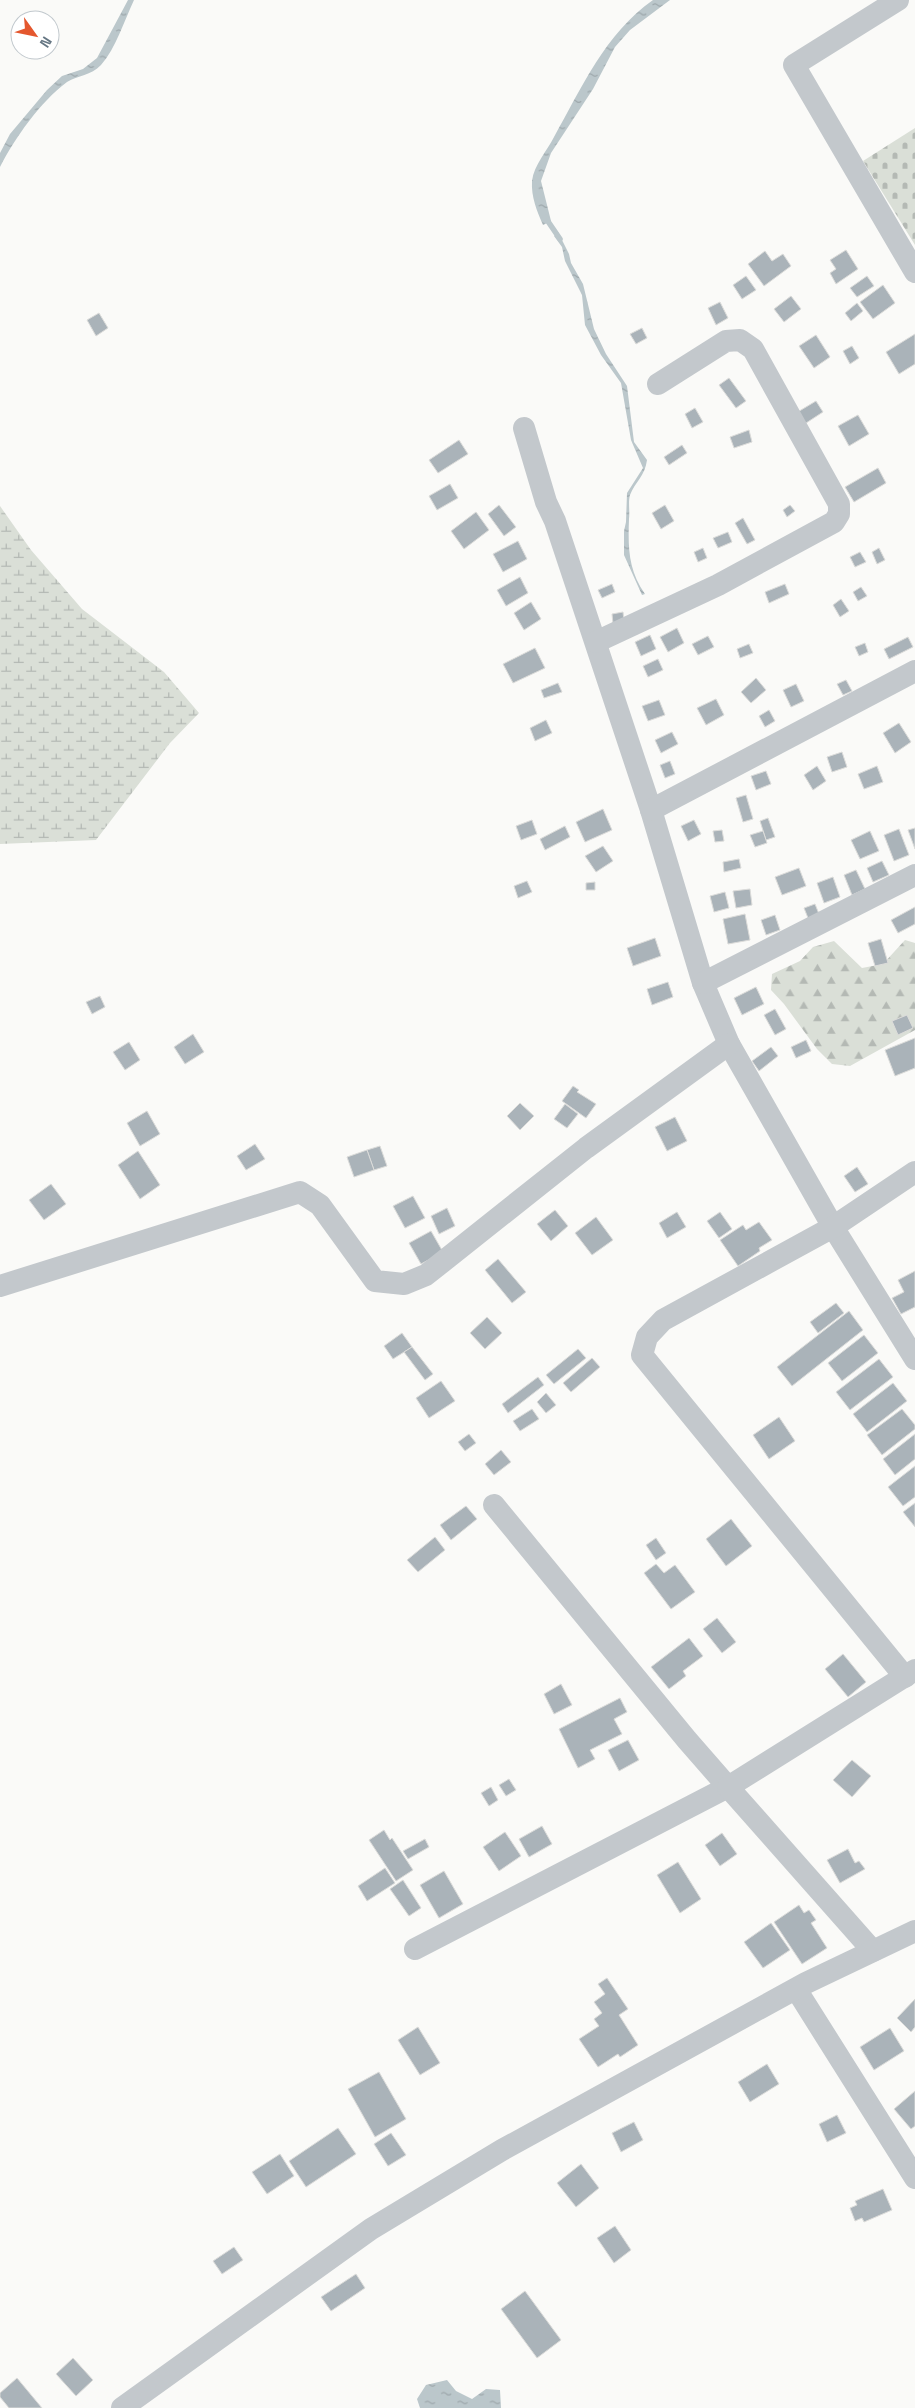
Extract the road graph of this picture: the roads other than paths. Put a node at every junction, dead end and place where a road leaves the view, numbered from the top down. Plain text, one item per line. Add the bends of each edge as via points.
1 (898, 0) edge
2 (915, 272) edge
3 (658, 384) dead end
4 (524, 428) dead end
5 (596, 642) junction
6 (915, 671) edge
7 (650, 810) junction
8 (915, 876) edge
9 (703, 983) junction
10 (729, 1044) junction
11 (915, 1172) edge
12 (833, 1227) junction
13 (0, 1286) edge
14 (915, 1359) edge
15 (494, 1505) dead end
16 (910, 1673) edge
17 (728, 1786) junction
18 (915, 1931) edge
19 (415, 1949) dead end
20 (873, 1951) junction
21 (796, 1989) junction
22 (915, 2178) edge
23 (122, 2408) edge

1 - 2 street via 794,66
3 - 5 street via 726,341 740,340 753,349 839,504 839,514 834,522 718,585
4 - 5 street via 546,502
5 - 7 street
6 - 7 street
7 - 9 street
8 - 9 street
9 - 10 street
10 - 12 street
10 - 13 street via 586,1148 426,1276 404,1284 375,1280 320,1205 300,1192
11 - 12 street
12 - 14 street
12 - 16 street via 663,1320 647,1337 642,1355
15 - 17 street
16 - 17 street
17 - 19 street
17 - 20 street
18 - 20 street
20 - 21 street
21 - 22 street
21 - 23 street via 502,2150 371,2229

